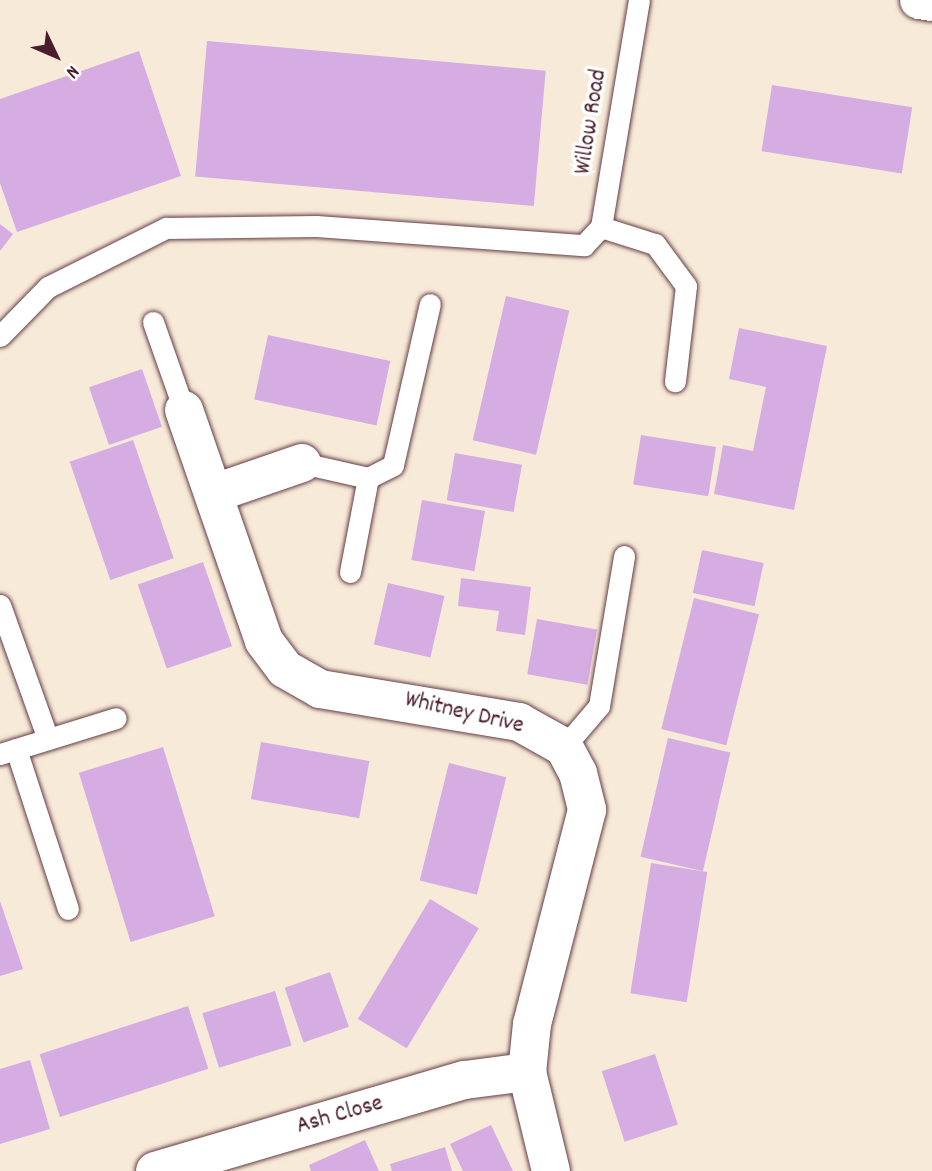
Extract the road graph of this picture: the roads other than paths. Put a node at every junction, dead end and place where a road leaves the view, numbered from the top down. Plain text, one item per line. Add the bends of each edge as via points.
1 (639, 0) edge
2 (919, 0) edge
3 (932, 2) edge
4 (601, 227) junction
5 (430, 304) dead end
6 (153, 322) dead end
7 (0, 336) edge
8 (675, 381) dead end
9 (184, 410) joint
10 (302, 463) joint
11 (368, 478) junction
12 (215, 493) junction
13 (624, 556) dead end
14 (350, 572) dead end
15 (0, 605) edge
16 (116, 718) dead end
17 (48, 739) junction
18 (564, 747) junction
19 (8, 751) edge
20 (68, 909) dead end
21 (527, 1072) junction
22 (155, 1171) edge
23 (551, 1171) edge

1 - 4 lane, Willow Road
2 - 3 street
4 - 7 lane via 584,245 316,226 166,229 48,287
4 - 8 lane via 655,244 686,286
5 - 11 lane via 393,465
6 - 9 lane
9 - 12 street, Whitney Drive
10 - 11 lane
10 - 12 street
11 - 14 lane
12 - 18 street, Whitney Drive via 264,641 285,669 320,689 519,722
13 - 18 lane via 599,706
15 - 17 lane
16 - 17 lane
17 - 19 lane
18 - 21 street via 587,810 538,997
19 - 20 lane
21 - 22 street, Ash Close via 465,1080
21 - 23 street

